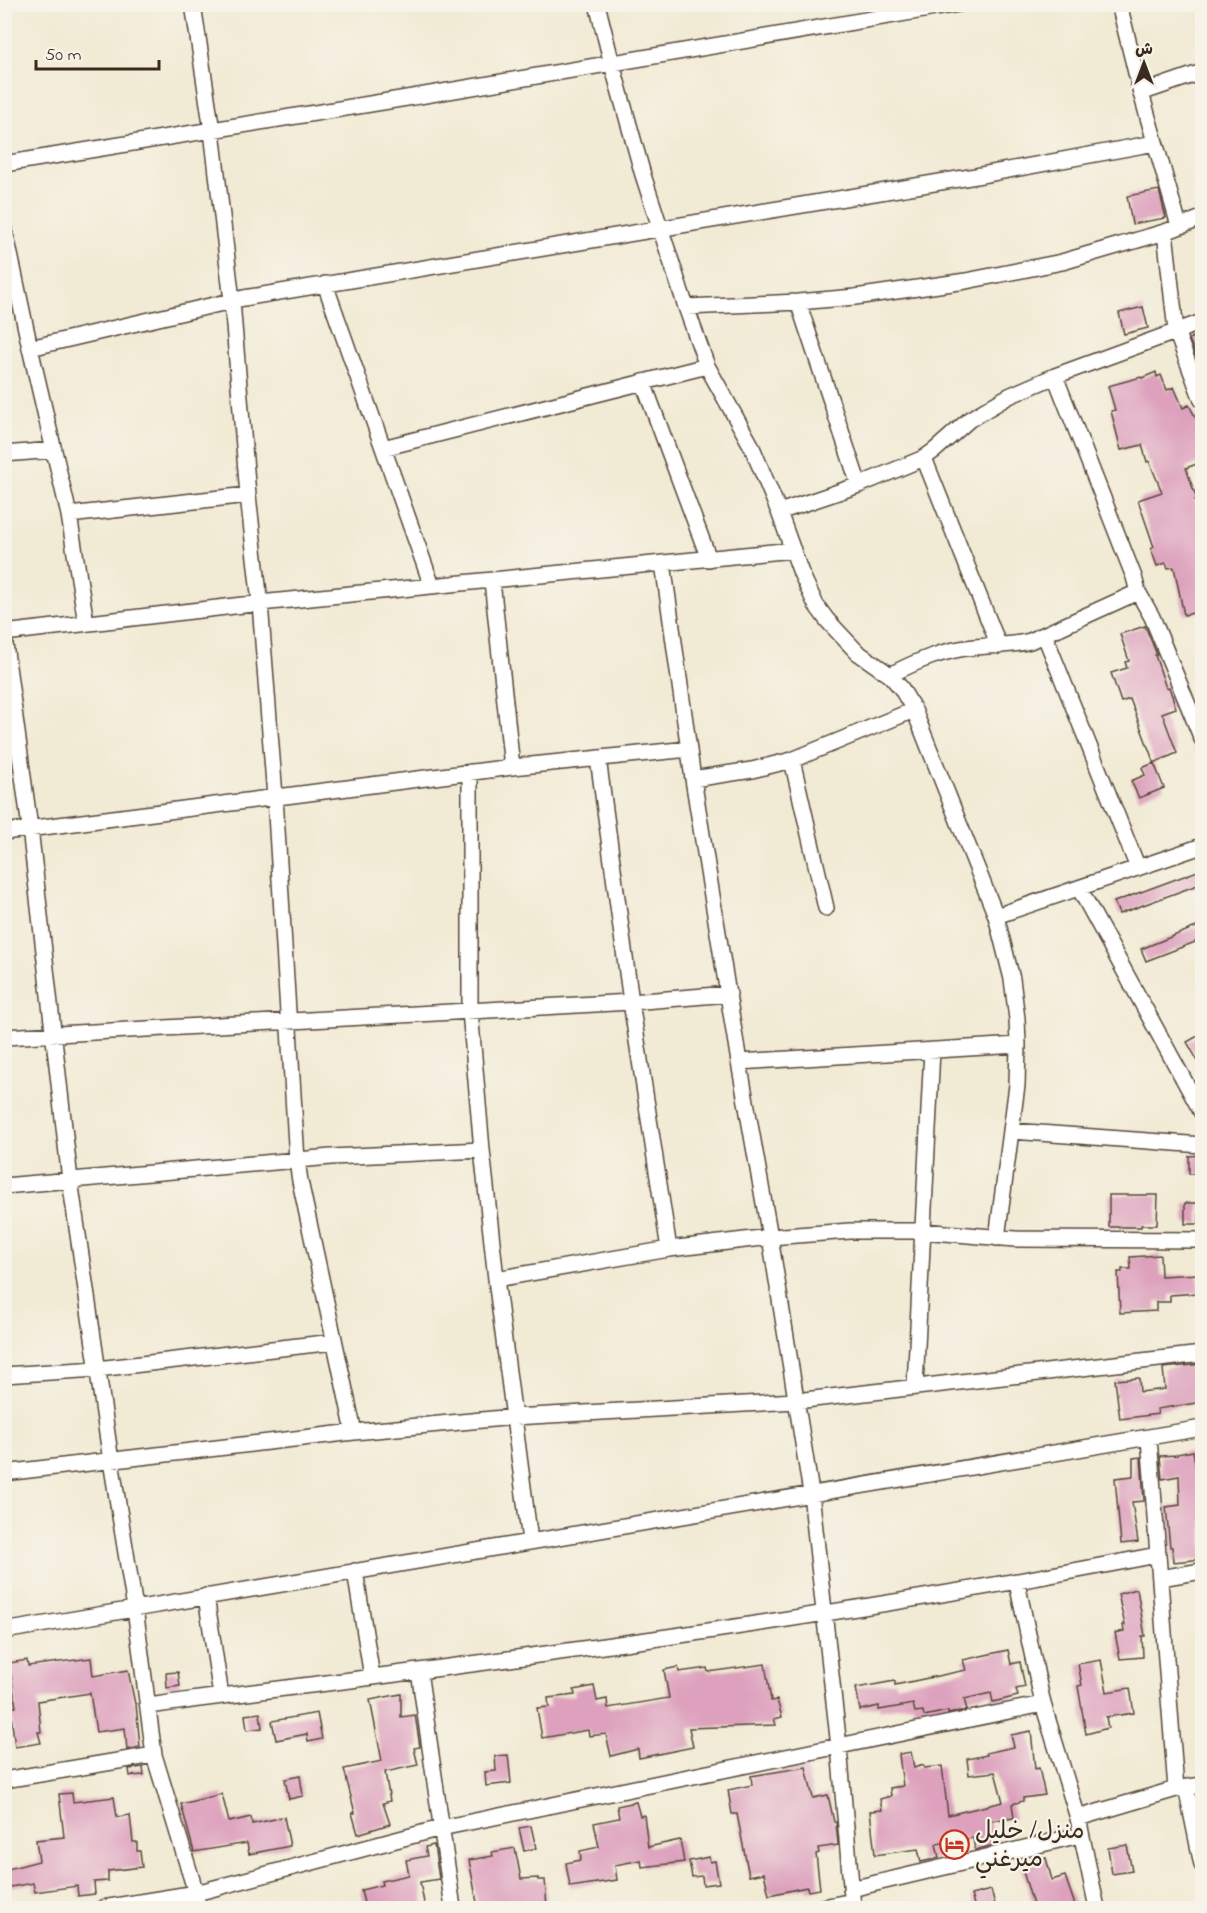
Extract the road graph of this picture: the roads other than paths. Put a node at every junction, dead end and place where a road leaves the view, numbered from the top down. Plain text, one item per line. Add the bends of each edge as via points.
1 (193, 4) edge
2 (597, 4) edge
3 (959, 4) edge
4 (1119, 4) edge
5 (903, 10) edge
6 (612, 64) junction
7 (1203, 72) edge
8 (1141, 93) junction
9 (212, 131) junction
10 (1155, 143) junction
11 (4, 164) edge
12 (1203, 218) edge
13 (4, 226) edge
14 (660, 227) junction
15 (1172, 229) junction
16 (325, 284) junction
17 (232, 301) junction
18 (798, 302) junction
19 (686, 307) junction
20 (1203, 321) edge
21 (1176, 331) junction
22 (30, 348) junction
23 (707, 366) junction
24 (1055, 376) junction
25 (643, 382) junction
26 (1203, 400) edge
27 (383, 448) junction
28 (54, 450) junction
29 (4, 454) edge
30 (924, 458) junction
31 (859, 485) junction
32 (248, 495) junction
33 (779, 512) junction
34 (69, 515) junction
35 (793, 550) junction
36 (709, 559) junction
37 (663, 563) junction
38 (492, 581) junction
39 (432, 586) junction
40 (1138, 592) junction
41 (260, 603) junction
42 (86, 623) junction
43 (4, 635) edge
44 (1045, 636) junction
45 (999, 646) junction
46 (8, 675) edge
47 (890, 675) junction
48 (915, 710) junction
49 (1203, 739) edge
50 (689, 749) junction
51 (598, 758) junction
52 (792, 760) junction
53 (512, 767) junction
54 (470, 772) junction
55 (693, 779) junction
56 (276, 797) junction
57 (30, 828) junction
58 (4, 832) edge
59 (1203, 846) edge
60 (1138, 868) junction
61 (1079, 888) junction
62 (826, 908) dead end
63 (996, 916) junction
64 (729, 994) junction
65 (631, 1002) junction
66 (470, 1011) junction
67 (290, 1020) junction
68 (52, 1035) junction
69 (4, 1037) edge
70 (1018, 1045) junction
71 (932, 1050) junction
72 (739, 1062) junction
73 (1203, 1113) edge
74 (1012, 1131) junction
75 (1203, 1145) edge
76 (482, 1150) junction
77 (297, 1161) junction
78 (70, 1180) junction
79 (4, 1186) edge
80 (922, 1231) junction
81 (770, 1237) junction
82 (997, 1238) junction
83 (1203, 1240) edge
84 (669, 1249) junction
85 (496, 1279) junction
86 (334, 1342) junction
87 (1203, 1354) edge
88 (98, 1369) junction
89 (4, 1375) edge
90 (915, 1386) junction
91 (796, 1401) junction
92 (514, 1417) junction
93 (1203, 1428) edge
94 (354, 1432) junction
95 (1149, 1438) junction
96 (111, 1461) junction
97 (4, 1473) edge
98 (811, 1493) junction
99 (530, 1541) junction
100 (1157, 1555) junction
101 (355, 1571) junction
102 (1203, 1571) edge
103 (1160, 1578) junction
104 (1017, 1583) junction
105 (206, 1596) junction
106 (135, 1608) junction
107 (823, 1614) junction
108 (4, 1631) edge
109 (419, 1671) junction
110 (372, 1677) junction
111 (221, 1696) junction
112 (1043, 1704) junction
113 (149, 1706) junction
114 (839, 1747) junction
115 (154, 1755) junction
116 (4, 1780) edge
117 (1203, 1785) edge
118 (1181, 1788) junction
119 (1078, 1818) junction
120 (441, 1828) junction
121 (1080, 1835) junction
122 (1203, 1866) edge
123 (852, 1899) edge
124 (197, 1901) edge
125 (104, 1908) edge
126 (453, 1908) edge
127 (818, 1908) edge
128 (1097, 1908) edge

1 - 9 street
2 - 6 street
3 - 5 street
4 - 8 street
5 - 6 street
6 - 9 street
6 - 14 street
7 - 8 street
8 - 10 street
9 - 11 street
9 - 17 street
10 - 14 street
10 - 15 street
12 - 15 street
13 - 22 street
14 - 16 street
14 - 19 street
15 - 18 street via 1009,274 886,294
15 - 21 street
16 - 17 street
16 - 27 street
17 - 22 street
17 - 32 street
18 - 19 street
18 - 31 street
19 - 23 street
20 - 21 street
21 - 24 street
21 - 26 street
22 - 28 street
23 - 25 street
23 - 33 street via 739,422
24 - 30 street via 970,419
24 - 40 street
25 - 27 street
25 - 36 street
27 - 39 street
28 - 29 street
28 - 34 street
30 - 31 street
30 - 45 street
31 - 33 street
32 - 34 street
32 - 41 street
33 - 35 street
34 - 42 street
35 - 36 street
35 - 47 street via 826,620 858,652
36 - 37 street
37 - 38 street
37 - 50 street
38 - 39 street
38 - 53 street
39 - 41 street
40 - 44 street
40 - 49 street
41 - 42 street
41 - 56 street
42 - 43 street
43 - 46 street
44 - 45 street
44 - 60 street
45 - 47 street via 936,654
46 - 57 street
47 - 48 street
48 - 52 street
48 - 63 street
50 - 51 street
50 - 55 street
51 - 53 street
51 - 65 street
52 - 55 street
52 - 62 street
53 - 54 street
54 - 56 street
54 - 66 street
55 - 64 street
56 - 57 street
56 - 67 street
57 - 58 street
57 - 68 street
59 - 60 street
60 - 61 street
61 - 63 street
61 - 73 street
63 - 70 street via 1012,979
64 - 65 street
64 - 72 street
65 - 66 street
65 - 84 street
66 - 67 street
66 - 76 street
67 - 68 street
67 - 77 street
68 - 69 street
68 - 78 street
70 - 71 street
70 - 74 street
71 - 72 street
71 - 80 street
72 - 81 street
74 - 75 street
74 - 82 street
76 - 77 street
76 - 85 street
77 - 78 street
77 - 86 street
78 - 79 street
78 - 88 street
80 - 81 street
80 - 82 street
80 - 90 street
81 - 84 street
81 - 91 street
82 - 83 street
84 - 85 street
85 - 92 street
86 - 88 street
86 - 94 street
87 - 90 street
88 - 89 street
88 - 96 street
90 - 91 street
91 - 92 street
91 - 98 street
92 - 94 street
92 - 99 street
93 - 95 street
94 - 96 street
95 - 98 street
95 - 100 street
96 - 97 street
96 - 106 street
98 - 99 street
98 - 107 street
99 - 101 street
100 - 103 street
100 - 104 street
101 - 105 street
101 - 110 street
102 - 103 street
103 - 118 street
104 - 107 street
104 - 112 street
105 - 106 street
105 - 111 street
106 - 108 street
106 - 113 street
107 - 109 street
107 - 114 street
109 - 110 street
109 - 120 street
110 - 111 street
111 - 113 street
112 - 114 street
112 - 119 street
113 - 115 street
114 - 120 street
114 - 123 street
115 - 116 street
115 - 124 street
117 - 118 street
118 - 119 street
118 - 122 street
119 - 121 street
120 - 124 street
120 - 126 street
121 - 123 street
121 - 128 street
123 - 127 street
124 - 125 street

